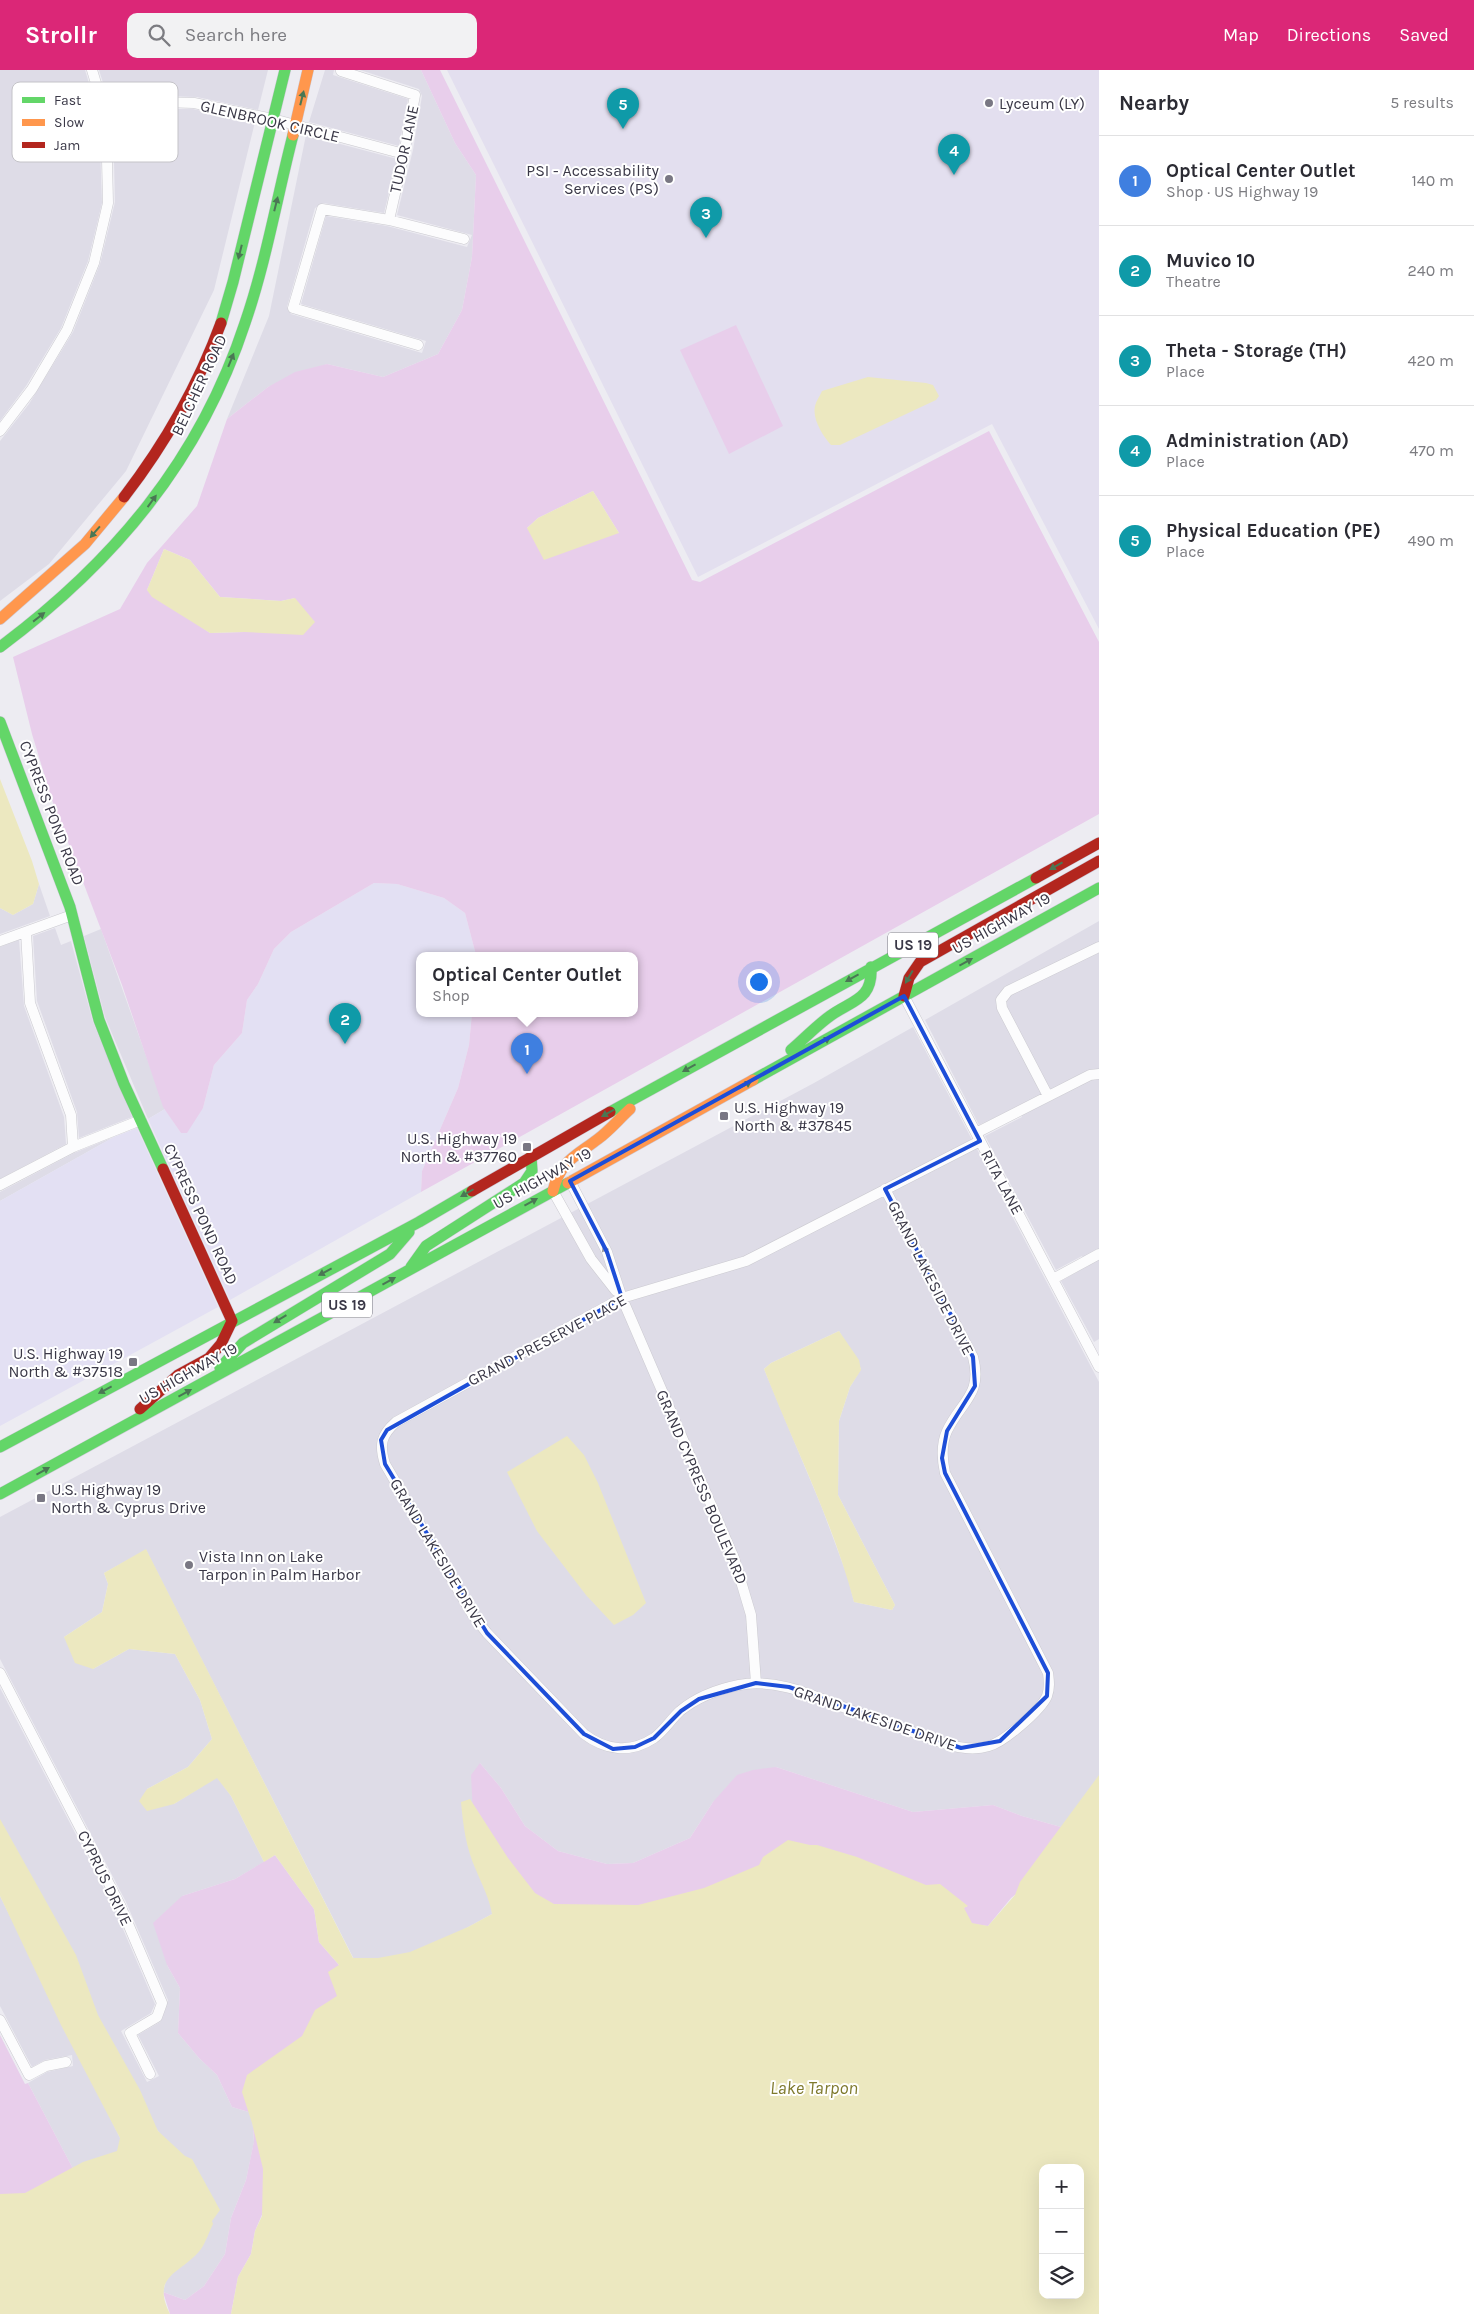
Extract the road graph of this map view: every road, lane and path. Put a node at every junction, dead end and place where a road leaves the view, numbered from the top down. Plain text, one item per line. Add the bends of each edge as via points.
1 (92, 70) edge
2 (285, 70) edge
3 (308, 70) edge
4 (341, 71) edge
5 (96, 82) edge
6 (178, 102) edge
7 (273, 119) junction
8 (295, 125) junction
9 (404, 154) junction
10 (107, 162) edge
11 (389, 220) junction
12 (464, 239) dead end
13 (418, 345) dead end
14 (0, 431) edge
15 (0, 619) edge
16 (0, 646) edge
17 (0, 722) edge
18 (1099, 843) edge
19 (1099, 861) edge
20 (1099, 888) edge
21 (72, 915) junction
22 (26, 932) junction
23 (0, 941) edge
24 (1099, 947) edge
25 (871, 967) junction
26 (904, 996) junction
27 (766, 1073) junction
28 (1099, 1074) edge
29 (651, 1089) junction
30 (1048, 1096) junction
31 (141, 1120) junction
32 (978, 1137) junction
33 (73, 1147) junction
34 (531, 1156) junction
35 (570, 1181) junction
36 (0, 1186) edge
37 (884, 1189) junction
38 (553, 1191) junction
39 (419, 1222) junction
40 (1099, 1254) edge
41 (409, 1271) junction
42 (1052, 1279) junction
43 (622, 1298) junction
44 (232, 1321) junction
45 (1095, 1348) edge
46 (1099, 1367) edge
47 (210, 1379) junction
48 (115, 1431) junction
49 (29, 1432) junction
50 (0, 1447) edge
51 (381, 1453) joint
52 (0, 1459) edge
53 (0, 1494) edge
54 (0, 1673) edge
55 (756, 1683) junction
56 (0, 2020) edge
57 (66, 2062) dead end
58 (150, 2074) dead end

1 - 5 street
2 - 7 main road, BELCHER ROAD
8 -> 3 main road, BELCHER ROAD
4 - 9 street, TUDOR LANE via 415,95
6 - 7 street, GLENBROOK CIRCLE
7 - 8 street, GLENBROOK CIRCLE
7 -> 15 main road, BELCHER ROAD via 220,326 187,400 147,467 104,522 67,561
8 - 9 street, GLENBROOK CIRCLE
16 -> 8 main road, BELCHER ROAD via 45,613 113,550 152,503 198,431 241,336 258,280
9 - 11 street, TUDOR LANE
10 - 14 street via 108,203 94,263 68,330 32,389
11 - 12 street
11 - 13 street via 322,209 293,308
17 - 21 main road, CYPRESS POND ROAD
18 -> 25 main road, US HIGHWAY 19 / US 19
19 -> 26 main road via 920,962 904,985
26 -> 20 main road, US HIGHWAY 19 / US 19
21 - 22 street
21 - 31 main road, CYPRESS POND ROAD via 99,1020
22 - 23 street
22 - 33 street via 30,1003 71,1115
24 - 30 street via 1008,991 1001,1000 1002,1008
25 - 27 main road via 872,980 862,998 830,1016
25 -> 29 main road, US HIGHWAY 19 / US 19
27 -> 26 main road, US HIGHWAY 19 / US 19
26 - 32 street, RITA LANE
35 -> 27 main road, US HIGHWAY 19 / US 19
28 - 30 street, GRAND PRESERVE PLACE via 1090,1075
29 -> 34 main road, US HIGHWAY 19 / US 19
29 - 38 main road via 598,1139 559,1169
30 - 32 street, GRAND PRESERVE PLACE
31 - 33 street
31 - 44 main road, CYPRESS POND ROAD
32 - 37 street, GRAND PRESERVE PLACE
32 - 42 street, RITA LANE
33 - 36 street
34 -> 39 main road, US HIGHWAY 19 / US 19
34 - 41 main road via 532,1170 524,1183 426,1246
35 - 38 main road, US HIGHWAY 19 / US 19
43 -> 35 street, GRAND CYPRESS BOULEVARD via 607,1252
37 - 43 street, GRAND PRESERVE PLACE via 746,1261
37 - 55 street, GRAND LAKESIDE DRIVE via 973,1357 975,1386 947,1431 942,1458 945,1473 1048,1673 1048,1690 1042,1703 1009,1736 989,1746 961,1748 789,1687
41 -> 38 main road, US HIGHWAY 19 / US 19
38 - 43 street, GRAND CYPRESS BOULEVARD via 592,1259
39 -> 44 main road, US HIGHWAY 19 / US 19
39 -> 47 main road via 390,1254 243,1343
40 - 42 street
47 -> 41 main road, US HIGHWAY 19 / US 19
42 - 45 street, RITA LANE
43 - 51 street, GRAND PRESERVE PLACE via 396,1422 381,1440
43 - 55 street, GRAND CYPRESS BOULEVARD via 734,1558 751,1615
44 - 48 main road via 221,1344 209,1358 178,1375
44 -> 49 main road, US HIGHWAY 19 / US 19
45 - 46 street, RITA LANE
48 -> 47 main road, US HIGHWAY 19 / US 19
53 -> 48 main road, US HIGHWAY 19 / US 19
49 - 50 main road, US HIGHWAY 19 / US 19
49 - 52 main road
51 - 55 street, GRAND LAKESIDE DRIVE via 472,1614 597,1744 613,1750 635,1747 654,1738 680,1711 699,1699
54 - 58 street, CYPRUS DRIVE via 120,1905 162,2003 157,2017 130,2033
56 - 57 street via 29,2075 46,2066

